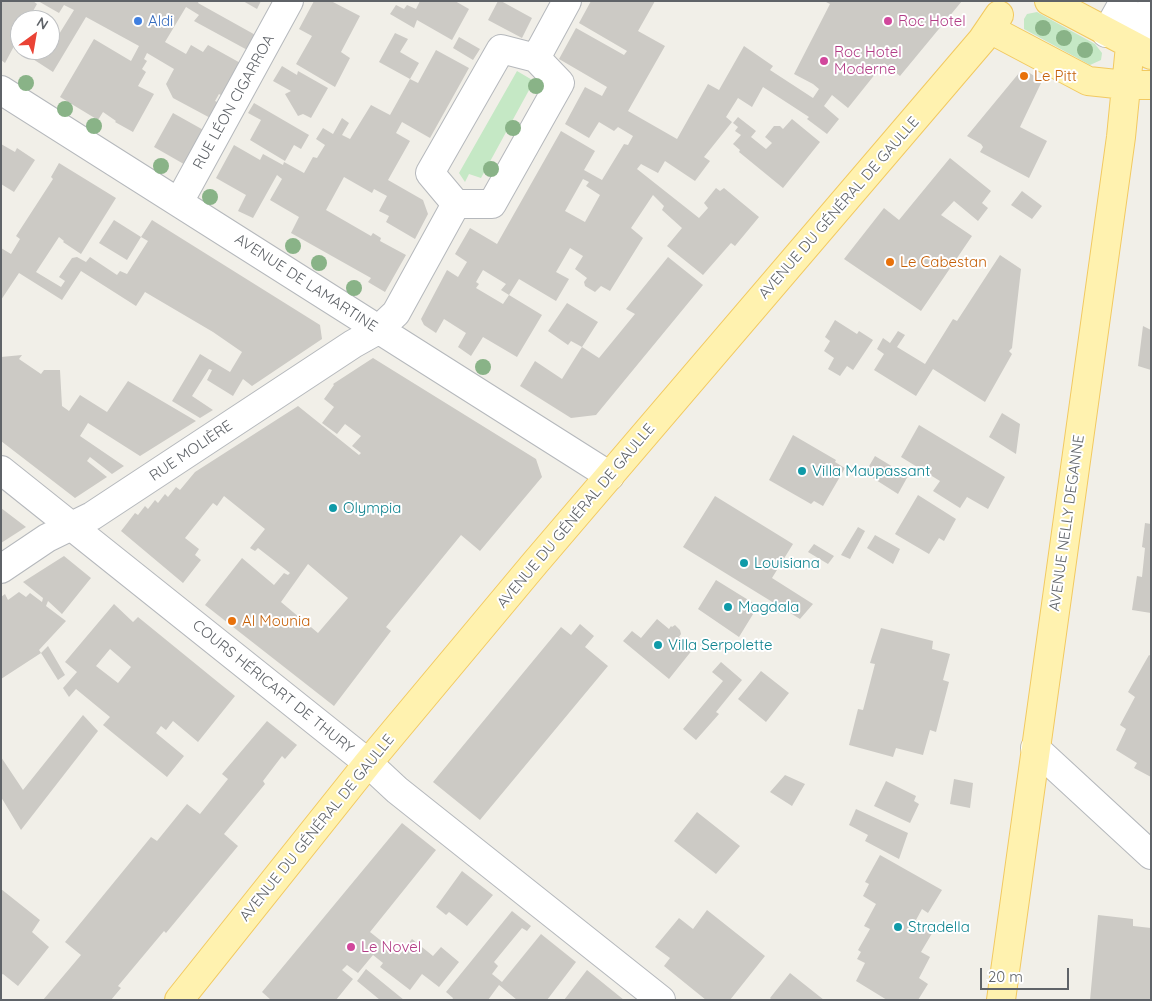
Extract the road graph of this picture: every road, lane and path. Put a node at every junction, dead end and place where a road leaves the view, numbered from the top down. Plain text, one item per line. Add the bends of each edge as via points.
1 (289, 1) edge
2 (567, 1) edge
3 (1049, 1) edge
4 (1124, 1) edge
5 (1151, 8) edge
6 (997, 23) edge
7 (1106, 32) junction
8 (1141, 51) edge
9 (536, 58) junction
10 (1138, 85) edge
11 (1, 90) edge
12 (179, 202) junction
13 (456, 204) junction
14 (378, 330) junction
15 (1, 470) edge
16 (610, 476) junction
17 (73, 526) junction
18 (1, 569) edge
19 (1035, 748) junction
20 (368, 763) junction
21 (1151, 855) edge
22 (179, 1000) edge
23 (661, 1000) edge
24 (1000, 1000) edge

1 - 12 street, RUE LÉON CIGARROA
2 - 9 street
3 - 7 main road
4 - 7 street
5 - 8 street
6 - 10 main road via 1088,81
6 - 16 main road, AVENUE DU GÉNÉRAL DE GAULLE
7 - 8 main road
8 - 10 main road, AVENUE NELLY DEGANNE
9 - 13 street via 560,83 492,204
9 - 13 street via 501,49 430,173
10 - 19 main road, AVENUE NELLY DEGANNE via 1121,137
11 - 12 street, AVENUE DE LAMARTINE
12 - 14 street, AVENUE DE LAMARTINE
13 - 14 street, RUE MOLIÈRE via 396,313
14 - 16 street, AVENUE DE LAMARTINE
14 - 17 street, RUE MOLIÈRE
15 - 17 street, COURS HÉRICART DE THURY
16 - 20 main road, AVENUE DU GÉNÉRAL DE GAULLE
17 - 18 street, RUE MOLIÈRE via 48,538
17 - 20 street, COURS HÉRICART DE THURY
19 - 21 street
19 - 24 main road, AVENUE NELLY DEGANNE
20 - 22 main road, AVENUE DU GÉNÉRAL DE GAULLE
20 - 23 street, COURS HÉRICART DE THURY via 396,790

